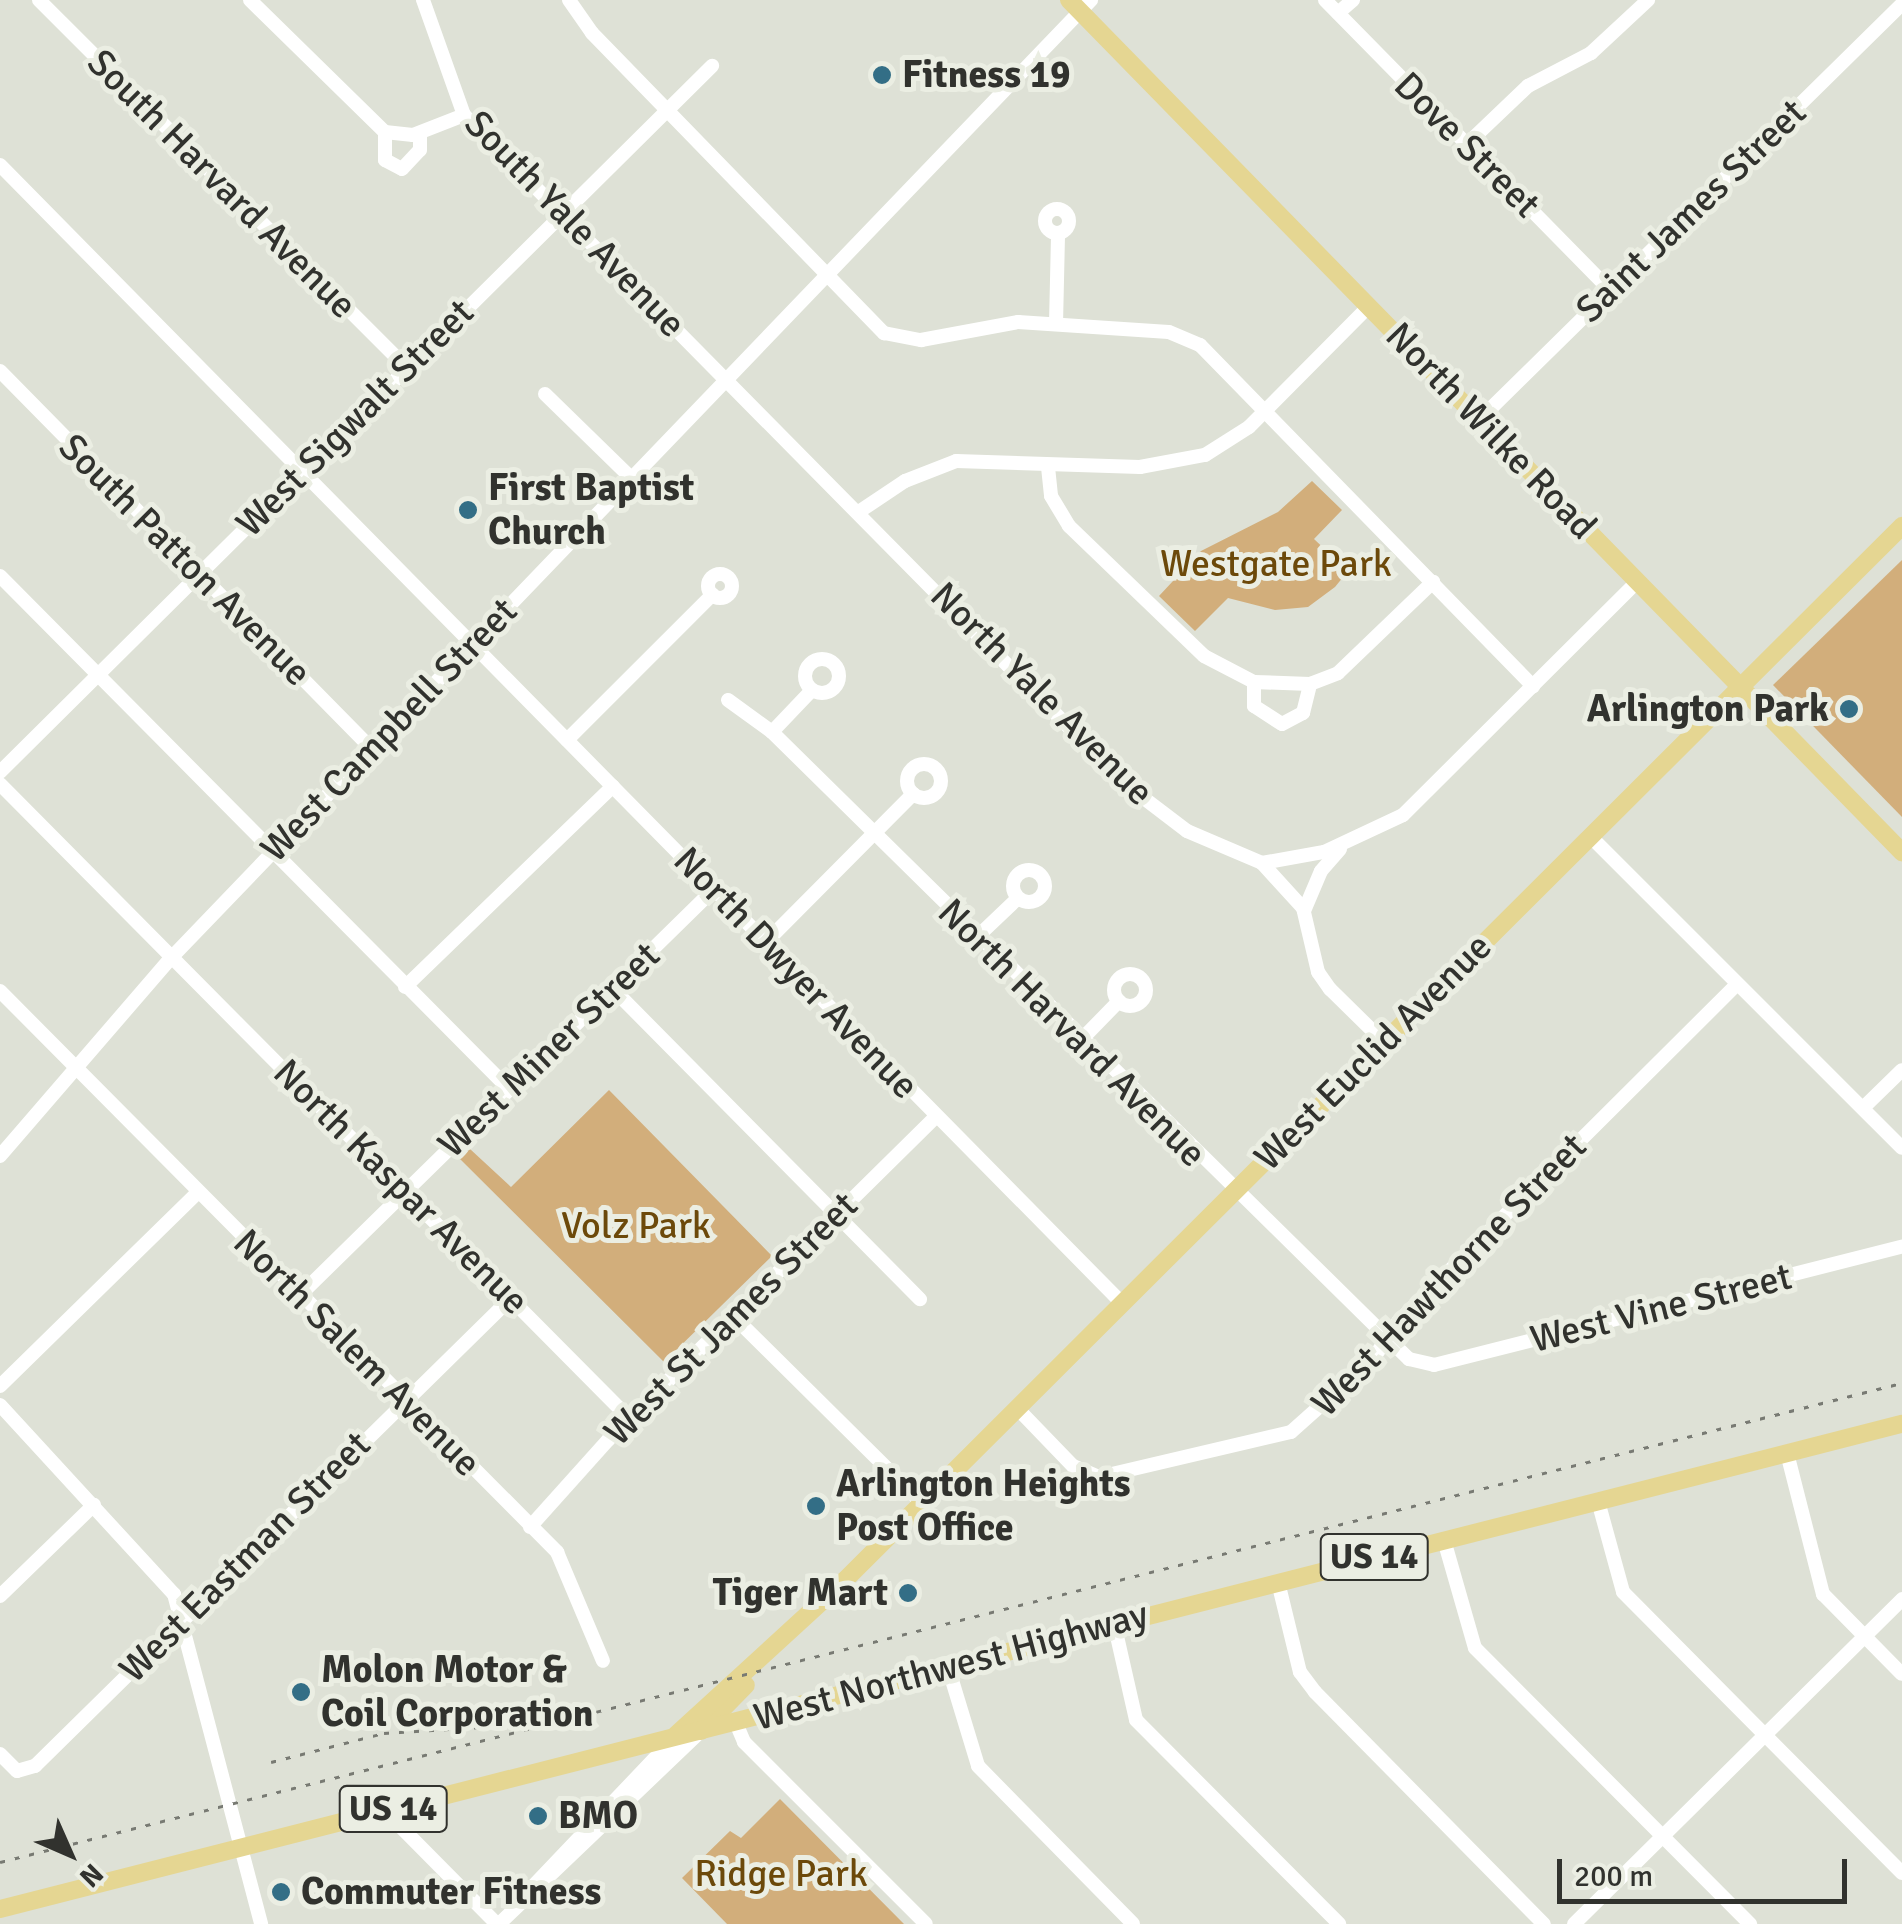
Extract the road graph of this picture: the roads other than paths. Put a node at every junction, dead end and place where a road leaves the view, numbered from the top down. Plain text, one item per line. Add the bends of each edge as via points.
1 (39, 0) edge
2 (250, 0) edge
3 (423, 0) edge
4 (570, 0) edge
5 (1325, 0) edge
6 (1353, 0) edge
7 (1648, 0) edge
8 (1080, 4) edge
9 (1902, 4) edge
10 (1338, 13) junction
11 (712, 66) dead end
12 (666, 111) junction
13 (464, 115) junction
14 (385, 132) junction
15 (420, 133) junction
16 (1466, 145) junction
17 (0, 164) edge
18 (562, 213) junction
19 (1058, 233) dead end
20 (824, 275) junction
21 (1610, 290) junction
22 (1369, 306) junction
23 (1056, 324) junction
24 (406, 367) junction
25 (0, 372) edge
26 (726, 380) junction
27 (545, 394) dead end
28 (1268, 408) junction
29 (1480, 419) junction
30 (1048, 467) junction
31 (302, 470) junction
32 (630, 478) junction
33 (860, 511) junction
34 (1902, 526) edge
35 (198, 574) junction
36 (0, 576) edge
37 (1638, 581) junction
38 (1433, 582) junction
39 (712, 594) dead end
40 (472, 642) junction
41 (98, 674) junction
42 (1254, 682) junction
43 (1310, 684) junction
44 (1739, 685) junction
45 (1533, 686) junction
46 (812, 690) dead end
47 (728, 700) dead end
48 (772, 732) junction
49 (568, 740) junction
50 (370, 748) junction
51 (0, 772) edge
52 (0, 784) edge
53 (613, 786) junction
54 (913, 794) dead end
55 (872, 836) junction
56 (1590, 836) junction
57 (1348, 842) junction
58 (272, 852) junction
59 (1902, 852) edge
60 (1262, 863) junction
61 (714, 889) junction
62 (1018, 898) dead end
63 (1304, 911) junction
64 (976, 938) junction
65 (766, 942) junction
66 (172, 957) junction
67 (1737, 984) junction
68 (405, 987) junction
69 (612, 988) junction
70 (0, 991) edge
71 (1119, 1001) dead end
72 (1080, 1041) junction
73 (1384, 1042) junction
74 (73, 1066) junction
75 (1902, 1070) edge
76 (508, 1088) junction
77 (1863, 1108) junction
78 (936, 1116) junction
79 (1902, 1148) edge
80 (0, 1156) edge
81 (404, 1190) junction
82 (198, 1192) junction
83 (1233, 1192) junction
84 (836, 1216) junction
85 (1902, 1247) edge
86 (299, 1296) junction
87 (512, 1298) junction
88 (920, 1299) dead end
89 (1122, 1304) junction
90 (734, 1317) junction
91 (1386, 1340) junction
92 (1419, 1363) joint
93 (0, 1386) edge
94 (406, 1403) junction
95 (0, 1406) edge
96 (1017, 1408) junction
97 (629, 1418) junction
98 (1902, 1424) edge
99 (1787, 1453) junction
100 (1598, 1501) junction
101 (922, 1503) junction
102 (94, 1505) junction
103 (530, 1527) junction
104 (1444, 1540) junction
105 (845, 1580) junction
106 (1278, 1582) junction
107 (0, 1596) edge
108 (1902, 1598) edge
109 (182, 1618) junction
110 (1114, 1623) junction
111 (1864, 1636) junction
112 (603, 1662) dead end
113 (948, 1667) junction
114 (1902, 1674) edge
115 (748, 1682) junction
116 (776, 1712) junction
117 (736, 1723) junction
118 (700, 1732) junction
119 (1767, 1737) junction
120 (672, 1739) junction
121 (0, 1754) edge
122 (385, 1811) junction
123 (1664, 1837) junction
124 (238, 1848) junction
125 (1902, 1873) edge
126 (0, 1908) edge
127 (504, 1922) edge
128 (261, 1924) edge
129 (926, 1924) edge
130 (1133, 1924) edge
131 (1339, 1924) edge
132 (1544, 1924) edge
133 (1574, 1924) edge
134 (1750, 1924) edge

1 - 24 street, South Harvard Avenue
2 - 14 street
3 - 13 street, South Yale Avenue
4 - 12 street via 592,34
5 - 10 street, Dove Street
6 - 10 street
7 - 16 street via 1591,53 1528,86
8 - 20 street, West Campbell Street
8 - 22 main road, North Wilke Road
9 - 21 street, Saint James Street
10 - 16 street, Dove Street
11 - 12 street, West Sigwalt Street
12 - 18 street, West Sigwalt Street
12 - 20 street
13 - 15 street
13 - 18 street, South Yale Avenue
14 - 15 street
14 - 15 street via 385,160 402,168 420,150
16 - 21 street, Dove Street
17 - 31 street, North Dwyer Avenue
18 - 24 street, West Sigwalt Street
18 - 26 street, South Yale Avenue
19 - 23 street
20 - 23 street via 870,323 902,340 1018,322
20 - 26 street, West Campbell Street
21 - 29 street, Saint James Street
22 - 28 street
22 - 29 main road, North Wilke Road
23 - 28 street via 1184,338
24 - 31 street, West Sigwalt Street
25 - 35 street, South Patton Avenue
26 - 32 street, West Campbell Street
26 - 33 street, North Yale Avenue
27 - 32 street
28 - 30 street via 1204,455 1140,467
28 - 38 street
29 - 37 main road, North Wilke Road
30 - 33 street via 956,461
30 - 42 street via 1051,496 1068,526 1204,656
31 - 35 street, West Sigwalt Street
31 - 40 street, North Dwyer Avenue
32 - 40 street, West Campbell Street
33 - 60 street, North Yale Avenue via 1124,782 1188,831
34 - 44 main road, West Euclid Avenue
35 - 41 street, West Sigwalt Street
35 - 50 street, South Patton Avenue
36 - 41 street
37 - 44 main road, North Wilke Road
37 - 45 street
38 - 43 street via 1356,660
38 - 45 street
39 - 49 street
40 - 49 street, North Dwyer Avenue
40 - 50 street, West Campbell Street
41 - 51 street, West Sigwalt Street
41 - 58 street
42 - 43 street
42 - 43 street via 1254,706 1282,724 1303,713
44 - 56 main road, West Euclid Avenue
44 - 59 main road, North Wilke Road
45 - 57 street via 1403,814
46 - 48 street
47 - 48 street, North Harvard Avenue
48 - 55 street, North Harvard Avenue
49 - 53 street, North Dwyer Avenue
50 - 58 street, West Campbell Street
52 - 66 street, North Kaspar Avenue
53 - 61 street, North Dwyer Avenue
53 - 68 street
54 - 55 street
55 - 64 street, North Harvard Avenue
55 - 65 street
56 - 67 street
56 - 73 main road, West Euclid Avenue
57 - 60 street
57 - 63 street via 1321,871
58 - 66 street, West Campbell Street
58 - 68 street
60 - 63 street, North Yale Avenue
61 - 65 street, North Dwyer Avenue
61 - 69 street, West Miner Street
62 - 64 street
63 - 73 street, North Yale Avenue via 1318,972
64 - 72 street, North Harvard Avenue
65 - 78 street, North Dwyer Avenue
66 - 74 street, West Campbell Street
66 - 81 street, North Kaspar Avenue
67 - 77 street
67 - 91 street, West Hawthorne Street
68 - 76 street
69 - 76 street, West Miner Street
69 - 84 street
70 - 74 street, North Salem Avenue
71 - 72 street
72 - 83 street, North Harvard Avenue
73 - 83 main road, West Euclid Avenue
74 - 80 street, West Campbell Street
74 - 82 street, North Salem Avenue
75 - 77 street
76 - 81 street, West Miner Street
77 - 79 street
78 - 84 street, West St James Street
78 - 89 street, North Dwyer Avenue
81 - 86 street, West Miner Street
81 - 87 street, North Kaspar Avenue
82 - 86 street, North Salem Avenue
82 - 93 street
83 - 89 main road, West Euclid Avenue
83 - 91 street, North Harvard Avenue
84 - 88 street
84 - 90 street, West St James Street
85 - 92 street, West Vine Street
86 - 94 street, North Salem Avenue
87 - 94 street, West Eastman Street
87 - 97 street, North Kaspar Avenue
89 - 96 main road, West Euclid Avenue
90 - 97 street, West St James Street
90 - 101 street
91 - 92 street, North Harvard Avenue
91 - 96 street, West Hawthorne Street via 1291,1432 1108,1478 1074,1466
94 - 103 street, North Salem Avenue
94 - 109 street, West Eastman Street
95 - 102 street
96 - 101 main road, West Euclid Avenue
97 - 103 street, West St James Street
98 - 99 main road, West Northwest Highway / US 14
99 - 100 main road, West Northwest Highway / US 14
99 - 111 street via 1822,1594
100 - 104 main road, West Northwest Highway / US 14
100 - 119 street via 1623,1592
101 - 105 main road, West Euclid Avenue
102 - 107 street
102 - 109 street via 157,1568
103 - 112 street, North Salem Avenue via 566,1562
104 - 106 main road, West Northwest Highway / US 14
104 - 123 street via 1475,1648
105 - 115 main road, West Euclid Avenue
105 - 120 main road, West Euclid Avenue
106 - 110 main road, West Northwest Highway / US 14
106 - 132 street via 1300,1672 1315,1692
108 - 111 street
109 - 121 street, West Eastman Street via 35,1766 20,1771
109 - 124 street
110 - 113 main road, West Northwest Highway / US 14
110 - 131 street via 1136,1720
111 - 114 street
111 - 119 street
113 - 116 main road, West Northwest Highway / US 14
113 - 130 street via 978,1766
115 - 116 main road via 748,1702
115 - 118 main road, West Euclid Avenue
116 - 117 main road, West Northwest Highway / US 14
117 - 118 main road, West Northwest Highway / US 14
117 - 129 street via 744,1742
118 - 120 main road, West Northwest Highway / US 14
118 - 127 street, West Euclid Avenue
119 - 123 street
119 - 125 street
120 - 122 main road, West Northwest Highway / US 14
120 - 127 street, West Euclid Avenue via 532,1882
122 - 124 main road, West Northwest Highway / US 14
122 - 127 street
123 - 133 street
123 - 134 street
124 - 126 main road, West Northwest Highway / US 14
124 - 128 street

